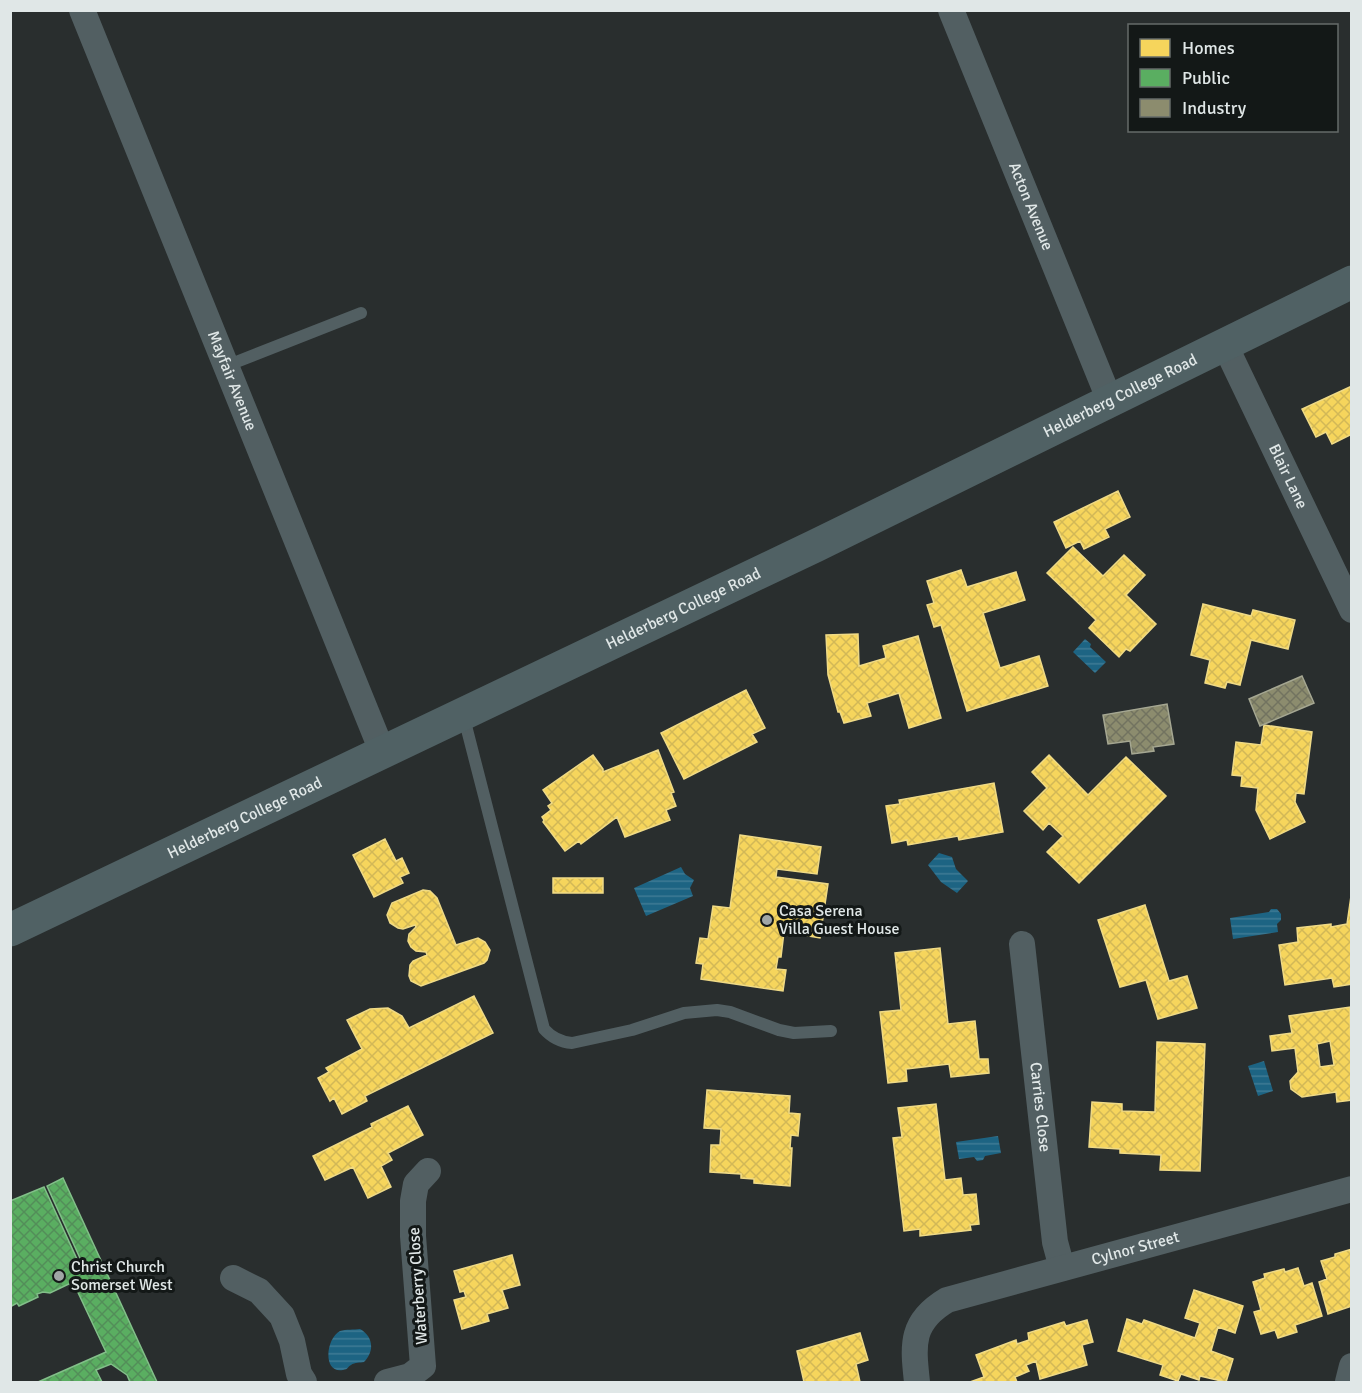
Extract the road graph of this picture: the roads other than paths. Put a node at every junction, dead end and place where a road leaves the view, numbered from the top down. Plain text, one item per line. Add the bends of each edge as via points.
1 (82, 10) edge
2 (951, 10) edge
3 (1352, 282) edge
4 (361, 313) dead end
5 (1224, 344) junction
6 (226, 366) junction
7 (1110, 402) junction
8 (1352, 610) edge
9 (463, 713) junction
10 (382, 752) junction
11 (10, 930) edge
12 (1022, 944) dead end
13 (831, 1031) dead end
14 (428, 1171) dead end
15 (1352, 1189) edge
16 (1062, 1268) junction
17 (233, 1278) dead end
18 (1352, 1366) edge
19 (304, 1383) edge
20 (387, 1383) edge
21 (917, 1383) edge
22 (1348, 1383) edge

1 - 6 street, Mayfair Avenue
2 - 7 street, Acton Avenue
3 - 5 street, Helderberg College Road
4 - 6 lane
5 - 7 street, Helderberg College Road
5 - 8 street, Blair Lane
6 - 10 street, Mayfair Avenue
7 - 9 street, Helderberg College Road
9 - 10 street, Helderberg College Road
9 - 13 lane via 544,1029 549,1035 572,1043 684,1013 717,1010 794,1033
10 - 11 street, Helderberg College Road
12 - 16 street, Carries Close via 1055,1242
14 - 20 street, Waterberry Close via 416,1184 413,1200 423,1366 410,1376
15 - 16 street, Cylnor Street
16 - 21 street, Cylnor Street via 934,1307 917,1330
17 - 19 street via 259,1291 282,1316
18 - 22 street

